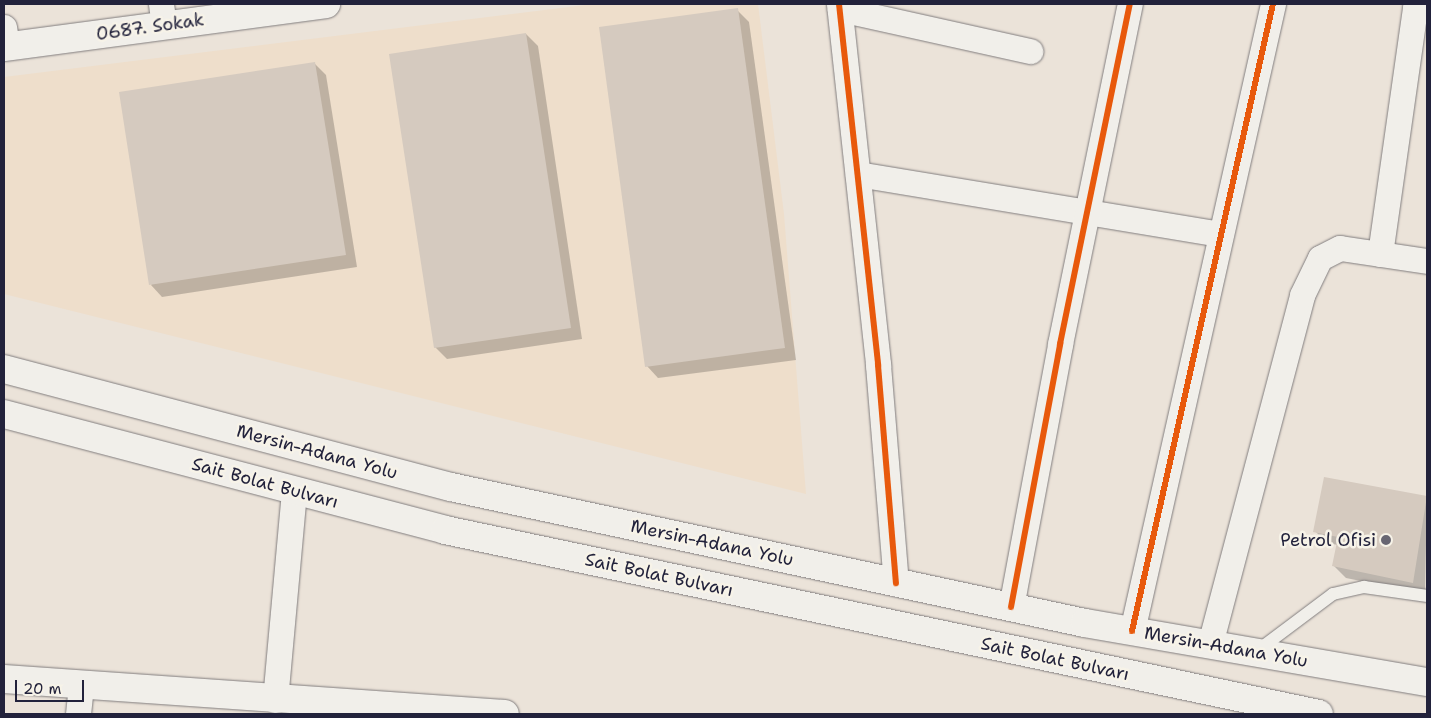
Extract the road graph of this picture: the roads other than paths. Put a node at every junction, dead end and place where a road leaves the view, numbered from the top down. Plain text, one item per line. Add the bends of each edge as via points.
1 (326, 4) edge
2 (1130, 4) edge
3 (1273, 4) edge
4 (839, 6) edge
5 (1427, 11) edge
6 (163, 15) edge
7 (5, 40) edge
8 (1030, 51) dead end
9 (858, 174) junction
10 (1088, 210) junction
11 (1219, 234) junction
12 (1380, 254) junction
13 (1427, 261) edge
14 (4, 369) edge
15 (4, 414) edge
16 (294, 490) junction
17 (896, 582) junction
18 (1427, 596) edge
19 (1011, 607) junction
20 (1132, 631) junction
21 (1210, 644) junction
22 (1255, 652) junction
23 (4, 679) edge
24 (1427, 682) edge
25 (81, 685) junction
26 (275, 700) junction
27 (314, 709) edge
28 (78, 714) edge
29 (505, 714) edge
30 (1319, 714) edge

1 - 6 main road, 0687. Sokak
2 - 10 street
3 - 11 street
4 - 8 street
4 - 9 street
5 - 12 street via 1415,8
6 - 7 main road, 0687. Sokak
9 - 10 street
9 - 17 street
10 - 11 street
10 - 19 street
11 - 20 street
12 - 13 street
12 - 21 street via 1340,248 1327,254 1320,258 1302,294
14 - 17 main road, Mersin-Adana Yolu via 451,487
15 - 16 main road, Sait Bolat Bulvarı
16 - 26 street
16 - 30 main road, Sait Bolat Bulvarı via 445,530
17 - 19 main road, Mersin-Adana Yolu
18 - 22 lane via 1364,587 1333,594
19 - 20 main road, Mersin-Adana Yolu
20 - 21 main road, Mersin-Adana Yolu
21 - 22 main road, Mersin-Adana Yolu
22 - 24 main road, Mersin-Adana Yolu
23 - 25 main road
25 - 26 main road
25 - 28 street
26 - 27 main road
27 - 29 main road

